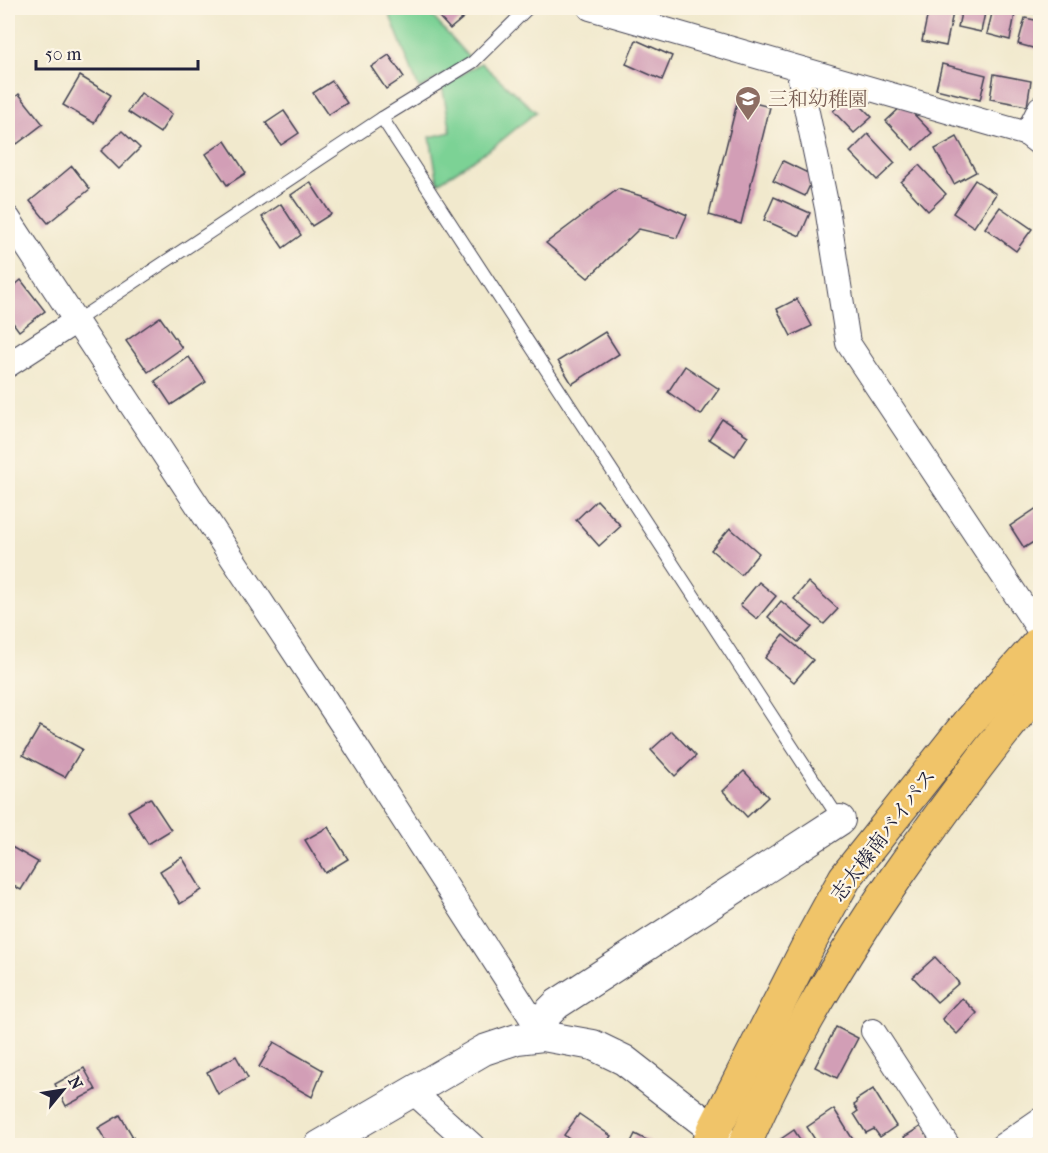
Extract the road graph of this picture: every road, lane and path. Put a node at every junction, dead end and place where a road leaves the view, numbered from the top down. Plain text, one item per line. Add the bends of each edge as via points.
1 (528, 8) edge
2 (590, 8) edge
3 (798, 69) junction
4 (1041, 108) edge
5 (382, 118) junction
6 (1034, 139) edge
7 (8, 218) edge
8 (76, 321) junction
9 (8, 365) edge
10 (1041, 631) edge
11 (1041, 642) edge
12 (1041, 687) edge
13 (840, 820) joint
14 (873, 1031) dead end
15 (543, 1036) junction
16 (412, 1091) junction
17 (1041, 1120) edge
18 (717, 1140) edge
19 (319, 1146) edge
20 (473, 1146) edge
21 (744, 1146) edge
22 (948, 1146) edge
23 (1002, 1146) edge

1 - 5 lane via 473,62
2 - 3 street
3 - 6 street
3 - 10 street via 827,208 848,343
4 - 6 street
5 - 8 lane
5 - 13 lane
7 - 8 street
8 - 9 street
8 - 15 street
11 - 18 highway, 志太榛南バイパス via 968,723 845,878 811,940
12 - 21 highway, 志太榛南バイパス via 994,742 868,918 804,1021
13 - 15 street via 557,1004 544,1017
14 - 22 street
15 - 16 street via 483,1050
15 - 18 street via 593,1045 624,1060
16 - 19 street
16 - 20 street
17 - 23 street

